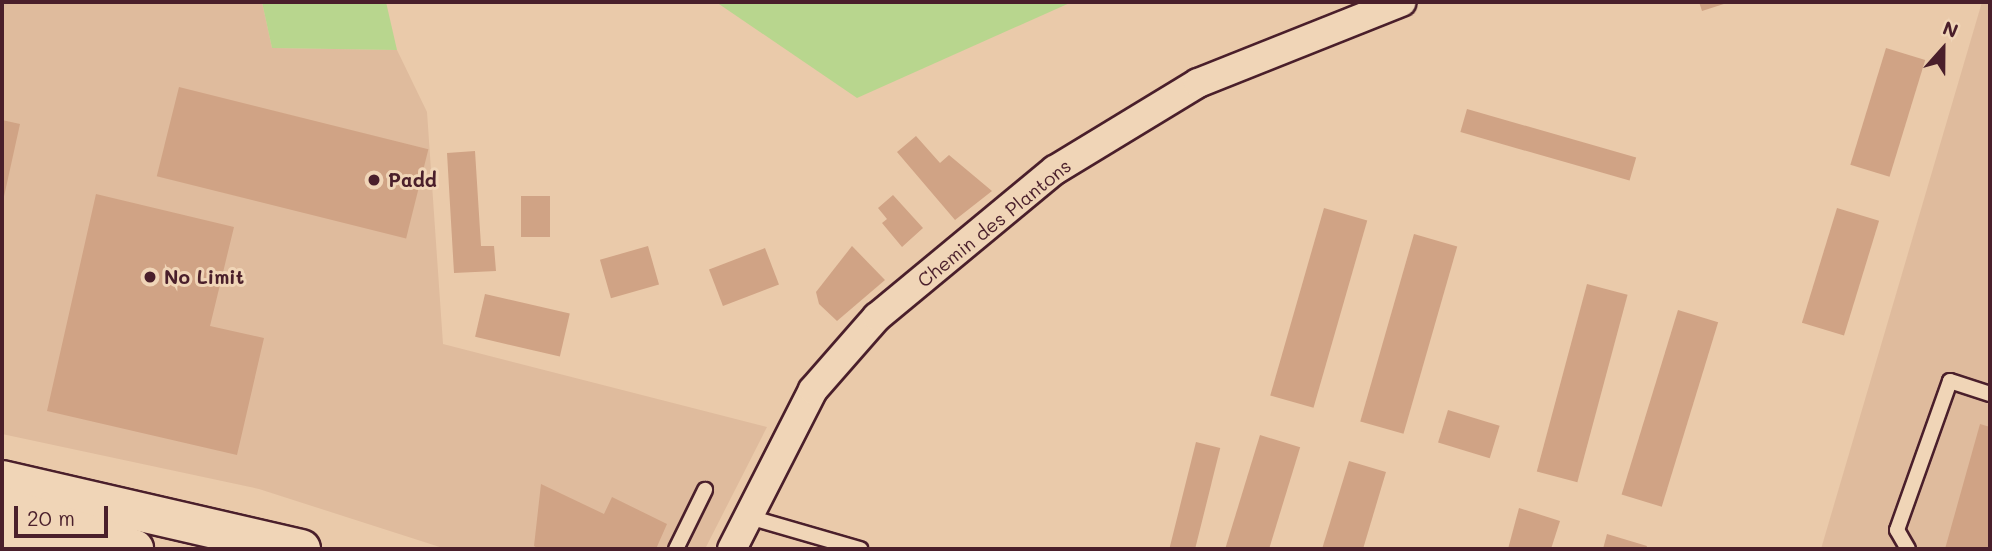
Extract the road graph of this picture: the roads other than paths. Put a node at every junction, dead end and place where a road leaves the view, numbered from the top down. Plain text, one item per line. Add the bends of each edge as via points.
1 (1402, 2) edge
2 (1990, 394) edge
3 (2, 480) edge
4 (705, 490) dead end
5 (2, 506) edge
6 (749, 517) junction
7 (175, 519) junction
8 (2, 527) edge
9 (77, 549) edge
10 (134, 549) edge
11 (203, 549) edge
12 (301, 549) edge
13 (678, 549) edge
14 (732, 549) edge
15 (860, 549) edge
16 (1908, 549) edge

1 - 6 street, Chemin des Plantons via 1198,83 1055,170 868,327 813,390
2 - 16 lane via 1950,381 1897,530
3 - 7 main road
4 - 13 lane
5 - 10 main road
6 - 14 street, Chemin des Plantons
6 - 15 lane
7 - 11 main road
7 - 12 main road
8 - 9 main road

